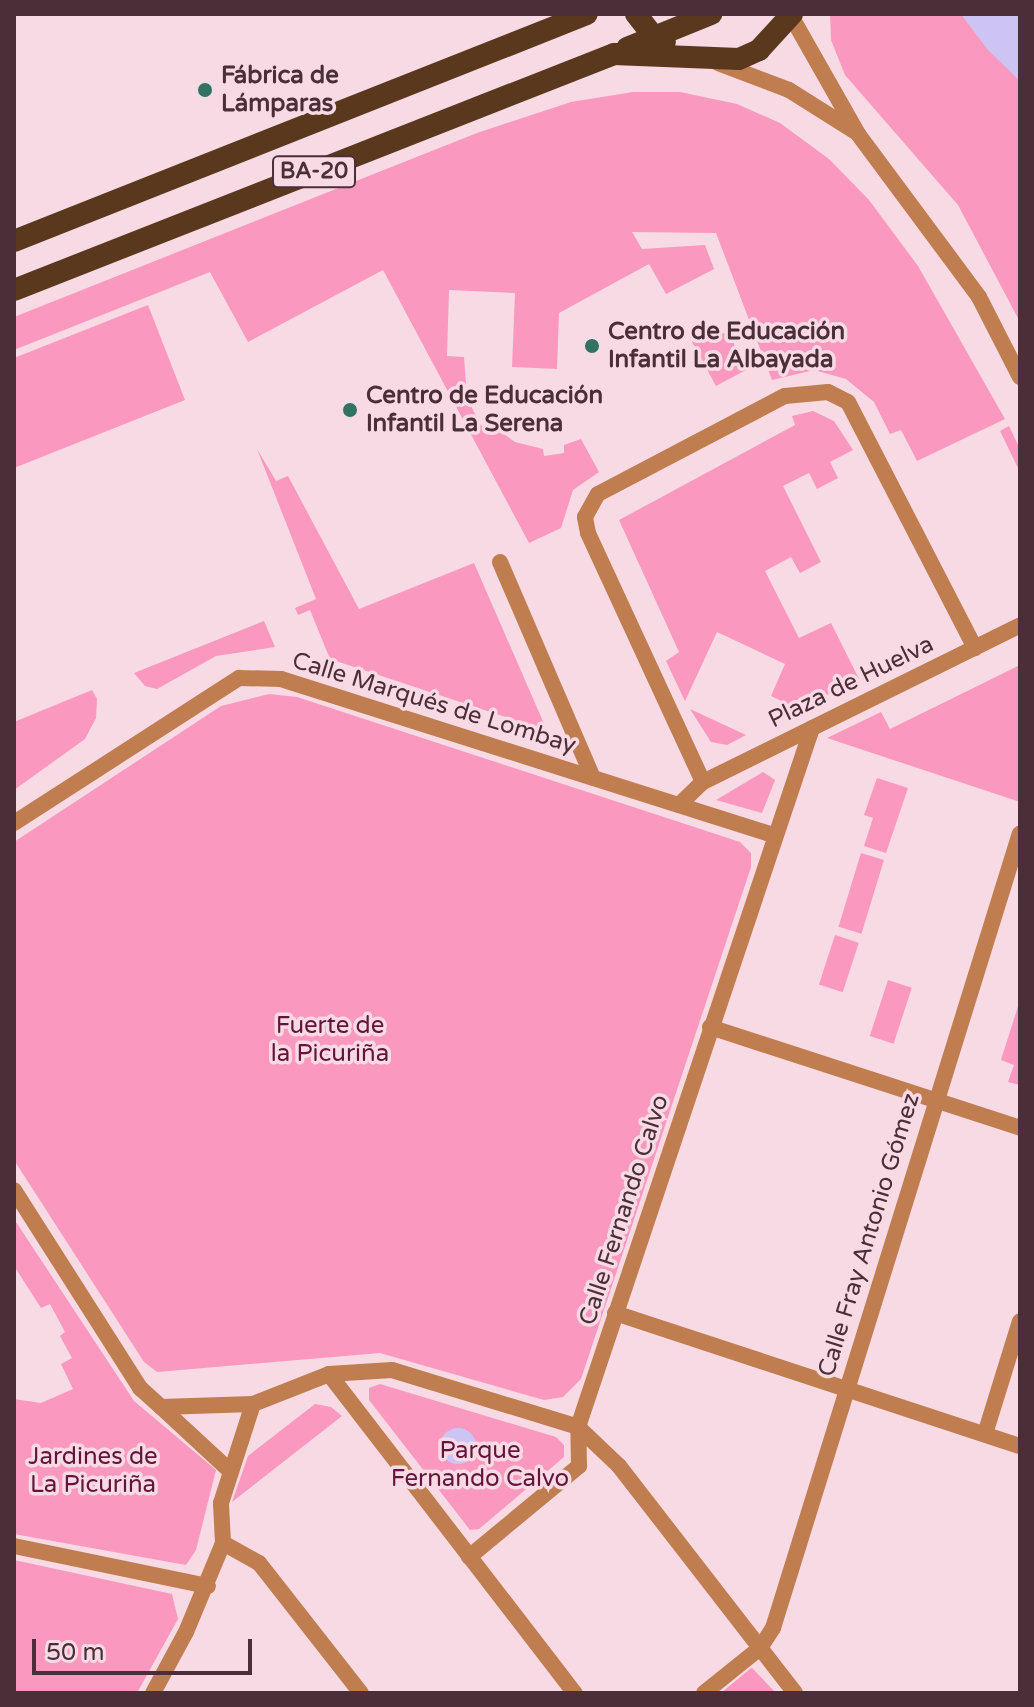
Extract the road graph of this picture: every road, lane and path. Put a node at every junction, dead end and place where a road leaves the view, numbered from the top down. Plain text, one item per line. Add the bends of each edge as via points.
1 (587, 14) edge
2 (636, 14) edge
3 (711, 14) edge
4 (791, 15) edge
5 (654, 37) junction
6 (614, 54) junction
7 (715, 61) junction
8 (858, 134) junction
9 (14, 241) edge
10 (14, 290) edge
11 (1020, 377) edge
12 (500, 562) dead end
13 (1020, 625) edge
14 (975, 648) junction
15 (812, 728) junction
16 (593, 778) junction
17 (703, 782) junction
18 (679, 805) junction
19 (14, 823) edge
20 (1020, 833) edge
21 (773, 835) junction
22 (710, 1027) junction
23 (936, 1100) junction
24 (1020, 1128) edge
25 (14, 1190) edge
26 (615, 1313) junction
27 (1020, 1321) edge
28 (329, 1374) junction
29 (847, 1389) junction
30 (253, 1404) junction
31 (161, 1407) junction
32 (578, 1427) junction
33 (985, 1434) junction
34 (1020, 1446) edge
35 (228, 1469) junction
36 (223, 1543) junction
37 (14, 1546) edge
38 (469, 1557) junction
39 (208, 1586) junction
40 (760, 1648) junction
41 (153, 1693) edge
42 (361, 1693) edge
43 (575, 1693) edge
44 (704, 1693) edge
45 (795, 1693) edge

1 - 9 highway, BA-20
2 - 5 highway
3 - 5 highway, BA-20
4 - 7 highway via 759,50
4 - 8 street
5 - 6 highway, BA-20
5 - 7 highway
6 - 7 highway
6 - 10 highway, BA-20
7 - 8 street via 789,90
8 - 11 street via 979,297
12 - 16 street
13 - 14 street, Plaza de Huelva
14 - 15 street, Plaza de Huelva
14 - 17 street via 861,419 838,397 804,390 598,494 585,517
15 - 17 street, Plaza de Huelva
15 - 21 street, Calle Fernando Calvo
16 - 18 street
16 - 19 street, Calle Marqués de Lombay via 281,679 239,678
17 - 18 street, Plaza de Huelva
18 - 21 street
20 - 23 street, Calle Fray Antonio Gómez
21 - 22 street, Calle Fernando Calvo
22 - 23 street
22 - 26 street, Calle Fernando Calvo
23 - 24 street
23 - 29 street, Calle Fray Antonio Gómez
25 - 31 street via 140,1388
26 - 29 street
26 - 32 street, Calle Fernando Calvo
27 - 33 street
28 - 30 street
28 - 32 street via 392,1370
28 - 38 street
29 - 33 street
29 - 40 street, Calle Fray Antonio Gómez via 773,1628
30 - 31 street
30 - 35 street
31 - 35 street
32 - 38 street, Calle Fernando Calvo via 579,1466
32 - 40 street via 619,1466
33 - 34 street
35 - 36 street via 221,1503
36 - 39 street
36 - 42 street via 259,1563
37 - 39 street
38 - 43 street
39 - 41 street
40 - 44 street
40 - 45 street

